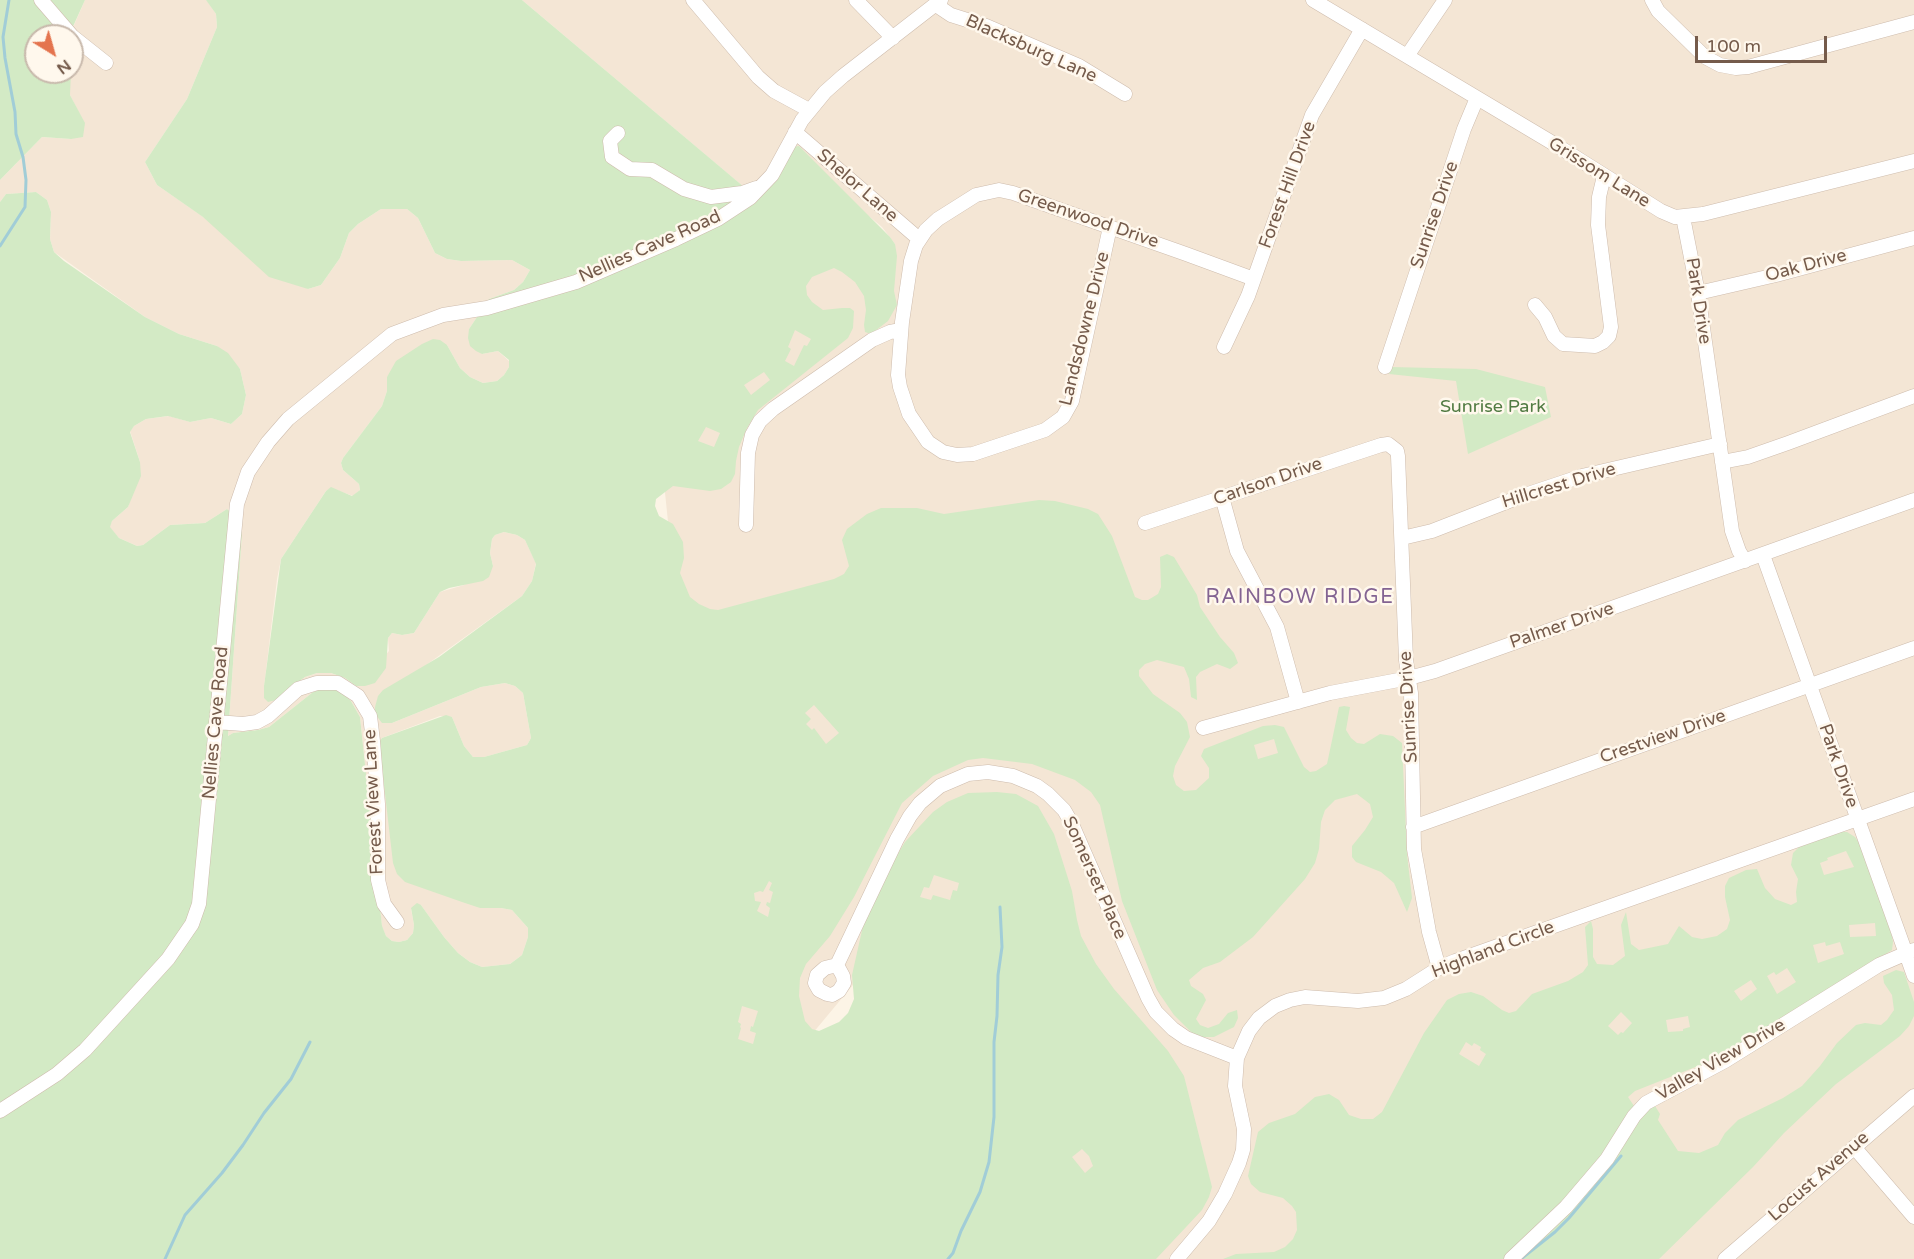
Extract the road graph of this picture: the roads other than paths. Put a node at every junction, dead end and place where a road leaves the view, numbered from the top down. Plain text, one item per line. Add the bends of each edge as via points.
1 (41, 0) edge
2 (693, 0) edge
3 (856, 0) edge
4 (1313, 0) edge
5 (1445, 0) edge
6 (1652, 0) edge
7 (939, 2) edge
8 (1914, 22) edge
9 (62, 24) edge
10 (1362, 28) junction
11 (893, 38) junction
12 (84, 46) edge
13 (1407, 56) junction
14 (106, 63) dead end
15 (1125, 94) dead end
16 (1477, 98) junction
17 (809, 110) junction
18 (795, 132) junction
19 (618, 133) dead end
20 (1914, 161) edge
21 (1604, 176) junction
22 (764, 185) junction
23 (1683, 217) junction
24 (1110, 227) junction
25 (1914, 238) edge
26 (919, 239) junction
27 (1254, 279) junction
28 (1698, 293) junction
29 (1535, 305) dead end
30 (901, 330) junction
31 (1224, 346) dead end
32 (1385, 367) dead end
33 (1914, 396) edge
34 (1720, 444) junction
35 (1392, 446) joint
36 (1722, 462) junction
37 (1222, 497) junction
38 (1914, 500) edge
39 (1145, 523) dead end
40 (746, 525) dead end
41 (1402, 538) junction
42 (1763, 555) junction
43 (1745, 561) junction
44 (1914, 648) edge
45 (1409, 678) junction
46 (1810, 685) junction
47 (1298, 702) junction
48 (216, 722) junction
49 (1203, 728) dead end
50 (1914, 799) edge
51 (1857, 819) junction
52 (1413, 827) junction
53 (397, 922) dead end
54 (1910, 951) edge
55 (837, 965) dead end
56 (1439, 968) junction
57 (1914, 976) edge
58 (1237, 1058) junction
59 (1914, 1096) edge
60 (0, 1111) edge
61 (1854, 1147) junction
62 (1914, 1217) edge
63 (1177, 1259) edge
64 (1511, 1259) edge
65 (1725, 1259) edge

1 - 9 street
2 - 17 street via 758,77 774,91
3 - 11 street
4 - 10 street, Grissom Lane
5 - 13 street
6 - 8 street via 1658,11 1705,57 1736,68
7 - 11 street, Nellies Cave Road
7 - 15 street, Blacksburg Lane via 951,15 1079,66
10 - 13 street, Grissom Lane
10 - 27 street, Forest Hill Drive via 1312,116
11 - 17 street, Nellies Cave Road via 837,81
12 - 14 street
13 - 16 street, Grissom Lane
16 - 21 street, Grissom Lane
16 - 32 street, Sunrise Drive
17 - 18 street, Nellies Cave Road
18 - 22 street, Nellies Cave Road
18 - 26 street, Shelor Lane
19 - 22 street via 610,141 612,157 630,169 652,170 684,189 711,197
20 - 23 street, Grissom Lane
21 - 23 street, Grissom Lane via 1660,211
21 - 29 street via 1598,225 1609,336 1595,346 1563,344
22 - 48 street, Nellies Cave Road via 718,219 587,277 487,308 443,315 392,334 288,419 248,472 237,504
23 - 28 street, Park Drive
24 - 26 street, Greenwood Drive via 999,190 971,198 932,223
24 - 27 street, Greenwood Drive
24 - 30 street, Landsdowne Drive via 1071,401 1063,417 1045,430 973,454 951,454 936,448 914,424 904,402 898,362
25 - 28 street, Oak Drive
26 - 30 street, Greenwood Drive via 911,261
27 - 31 street, Forest Hill Drive
28 - 34 street, Park Drive
30 - 40 street via 872,340 760,422 748,453
33 - 36 street via 1772,449
34 - 36 street, Park Drive
34 - 41 street, Hillcrest Drive via 1582,476 1432,531
35 - 37 street, Carlson Drive via 1381,445
35 - 41 street, Sunrise Drive via 1398,456
36 - 43 street, Park Drive via 1732,531
37 - 39 street, Carlson Drive
37 - 47 street via 1237,551 1277,627
38 - 42 street, Palmer Drive
41 - 45 street, Sunrise Drive
42 - 43 street, Palmer Drive
42 - 46 street, Park Drive
43 - 45 street, Palmer Drive
44 - 46 street, Crestview Drive
45 - 47 street, Palmer Drive
45 - 52 street, Sunrise Drive
46 - 51 street, Park Drive
46 - 52 street, Crestview Drive
47 - 49 street, Palmer Drive
48 - 53 street, Forest View Lane via 257,722 298,689 317,683 338,683 358,696 370,716 372,733 378,804 378,880 384,904
48 - 60 street, Nellies Cave Road via 198,904 192,924 168,959 85,1050 57,1074
50 - 51 street, Highland Circle
51 - 54 street, Park Drive
51 - 56 street, Highland Circle
52 - 56 street, Sunrise Drive via 1416,861
54 - 57 street, Park Drive
54 - 64 street, Valley View Drive via 1880,965 1725,1061 1646,1103 1607,1159 1566,1207
55 - 58 street, Somerset Place via 897,839 920,803 940,786 968,774 1013,776 1048,794 1067,816 1156,1012 1186,1038
56 - 58 street, Highland Circle via 1406,989 1375,1000 1313,996 1282,1003 1255,1022
58 - 63 street, Highland Circle via 1235,1086 1244,1129 1243,1150 1226,1194
59 - 61 street, Locust Avenue
61 - 62 street
61 - 65 street, Locust Avenue

